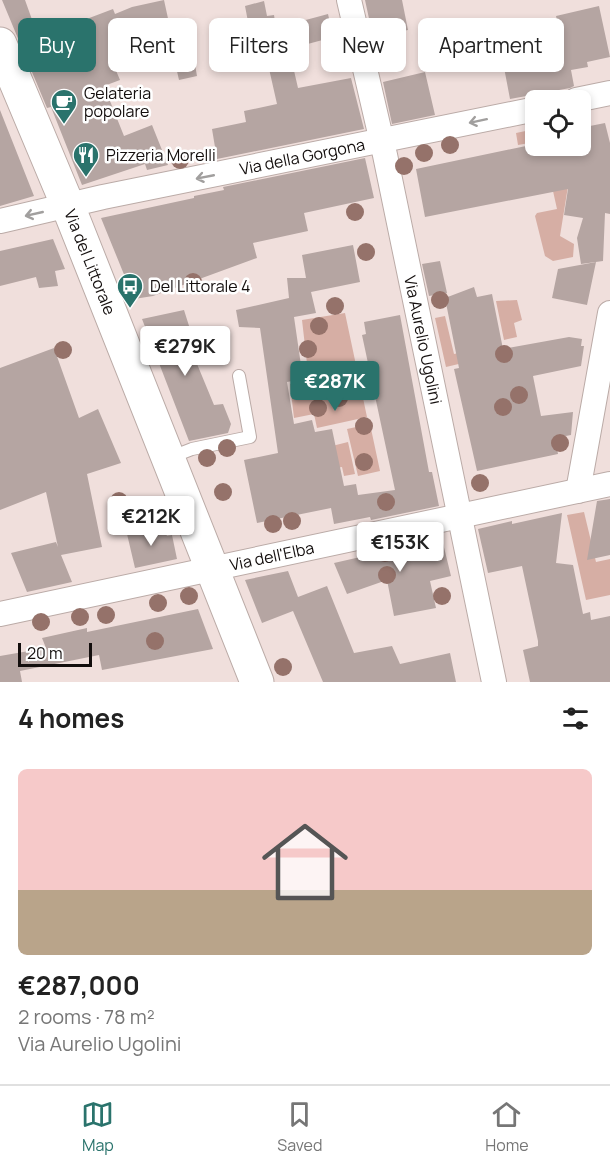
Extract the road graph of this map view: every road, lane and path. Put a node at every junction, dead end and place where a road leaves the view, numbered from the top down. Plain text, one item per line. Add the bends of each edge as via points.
1 (349, 0) edge
2 (0, 44) edge
3 (610, 93) edge
4 (591, 97) edge
5 (525, 111) edge
6 (381, 142) junction
7 (68, 206) junction
8 (0, 221) edge
9 (610, 313) edge
10 (239, 376) dead end
11 (168, 458) junction
12 (610, 484) edge
13 (578, 491) junction
14 (460, 516) junction
15 (212, 568) junction
16 (0, 614) edge
17 (257, 682) edge
18 (494, 682) edge

1 - 6 street, Via Aurelio Ugolini
2 - 7 main road, Via del Littorale
3 - 4 street
5 -> 6 street, Via della Gorgona
6 -> 7 street, Via della Gorgona
6 - 14 street, Via Aurelio Ugolini
7 -> 8 street, Via della Gorgona
7 - 11 main road, Via del Littorale
9 - 13 street
10 - 11 lane via 250,437
11 - 15 main road, Via del Littorale
12 - 13 street, Via dell'Elba
13 - 14 street, Via dell'Elba via 540,495
14 - 15 street, Via dell'Elba
14 - 18 street, Via Aurelio Ugolini
15 - 16 street, Via dell'Elba
15 - 17 main road, Via del Littorale

